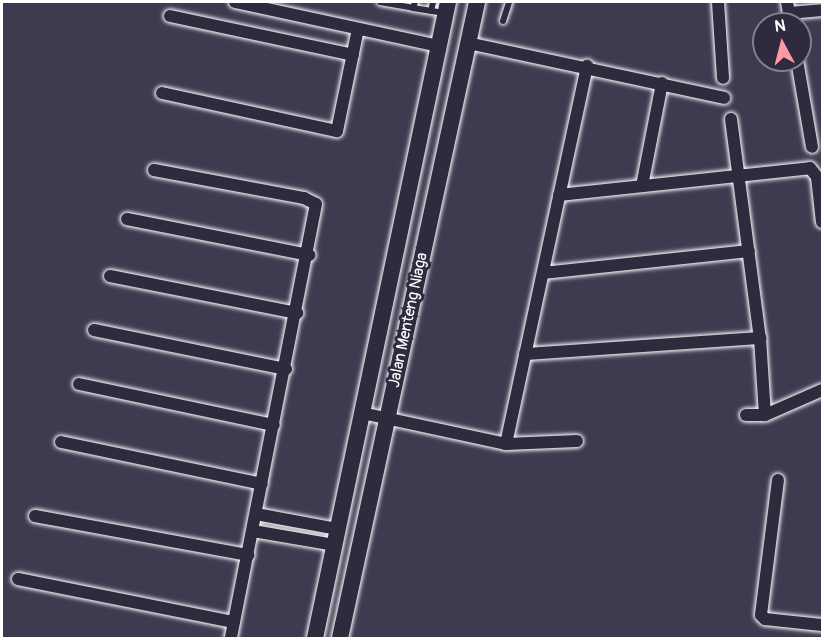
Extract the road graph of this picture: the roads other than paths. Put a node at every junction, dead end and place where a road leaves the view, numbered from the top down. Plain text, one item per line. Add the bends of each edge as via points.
1 (235, 2) edge
2 (380, 2) edge
3 (433, 2) edge
4 (477, 2) edge
5 (509, 2) edge
6 (718, 2) edge
7 (414, 5) edge
8 (442, 9) edge
9 (822, 10) edge
10 (800, 12) edge
11 (170, 16) dead end
12 (503, 21) dead end
13 (358, 29) junction
14 (468, 43) junction
15 (439, 46) junction
16 (353, 55) junction
17 (587, 66) junction
18 (799, 72) edge
19 (723, 78) dead end
20 (662, 83) junction
21 (162, 93) dead end
22 (724, 98) dead end
23 (730, 119) dead end
24 (812, 147) dead end
25 (154, 170) dead end
26 (738, 174) junction
27 (642, 186) junction
28 (559, 195) junction
29 (127, 219) dead end
30 (822, 222) edge
31 (749, 251) junction
32 (309, 255) junction
33 (543, 273) junction
34 (110, 276) dead end
35 (297, 313) junction
36 (94, 330) dead end
37 (760, 338) junction
38 (525, 354) junction
39 (286, 369) junction
40 (79, 384) dead end
41 (822, 390) edge
42 (362, 413) junction
43 (746, 415) dead end
44 (765, 415) junction
45 (387, 418) junction
46 (274, 425) junction
47 (577, 441) dead end
48 (61, 442) dead end
49 (506, 444) junction
50 (778, 480) dead end
51 (262, 484) junction
52 (256, 514) junction
53 (35, 516) dead end
54 (253, 531) junction
55 (336, 537) junction
56 (248, 555) junction
57 (18, 579) dead end
58 (234, 622) junction
59 (822, 625) edge
60 (231, 639) edge
61 (315, 639) edge
62 (340, 639) edge

1 - 13 street
2 - 7 lane
3 - 8 lane
4 - 14 street, Jalan Menteng Niaga
5 - 12 lane
6 - 19 street
7 - 8 lane
8 - 15 street, Jalan Menteng Niaga
9 - 10 street
11 - 16 street
13 - 15 street
13 - 16 street
14 - 17 street
14 - 45 street, Jalan Menteng Niaga
15 - 42 street, Jalan Menteng Niaga
16 - 21 street via 337,130
17 - 20 street
17 - 28 street
18 - 24 street
20 - 22 street
20 - 27 street
23 - 26 street
25 - 32 street via 304,198 316,204
26 - 27 street
26 - 30 street via 812,168
26 - 31 street
27 - 28 street
28 - 33 street
29 - 32 street
31 - 33 street
31 - 37 street
32 - 35 street
33 - 38 street
34 - 35 street
35 - 39 street
36 - 39 street
37 - 38 street
37 - 44 street
38 - 49 street
39 - 46 street
40 - 46 street
41 - 44 street
42 - 45 street
42 - 55 street, Jalan Menteng Niaga
43 - 44 street
45 - 49 street
45 - 62 street, Jalan Menteng Niaga
46 - 51 street
47 - 49 street
48 - 51 street
50 - 59 street via 761,615 765,619
51 - 52 street
52 - 54 street
52 - 55 street
53 - 56 street
54 - 55 street
54 - 56 street
55 - 61 street, Jalan Menteng Niaga
56 - 58 street
57 - 58 street
58 - 60 street

